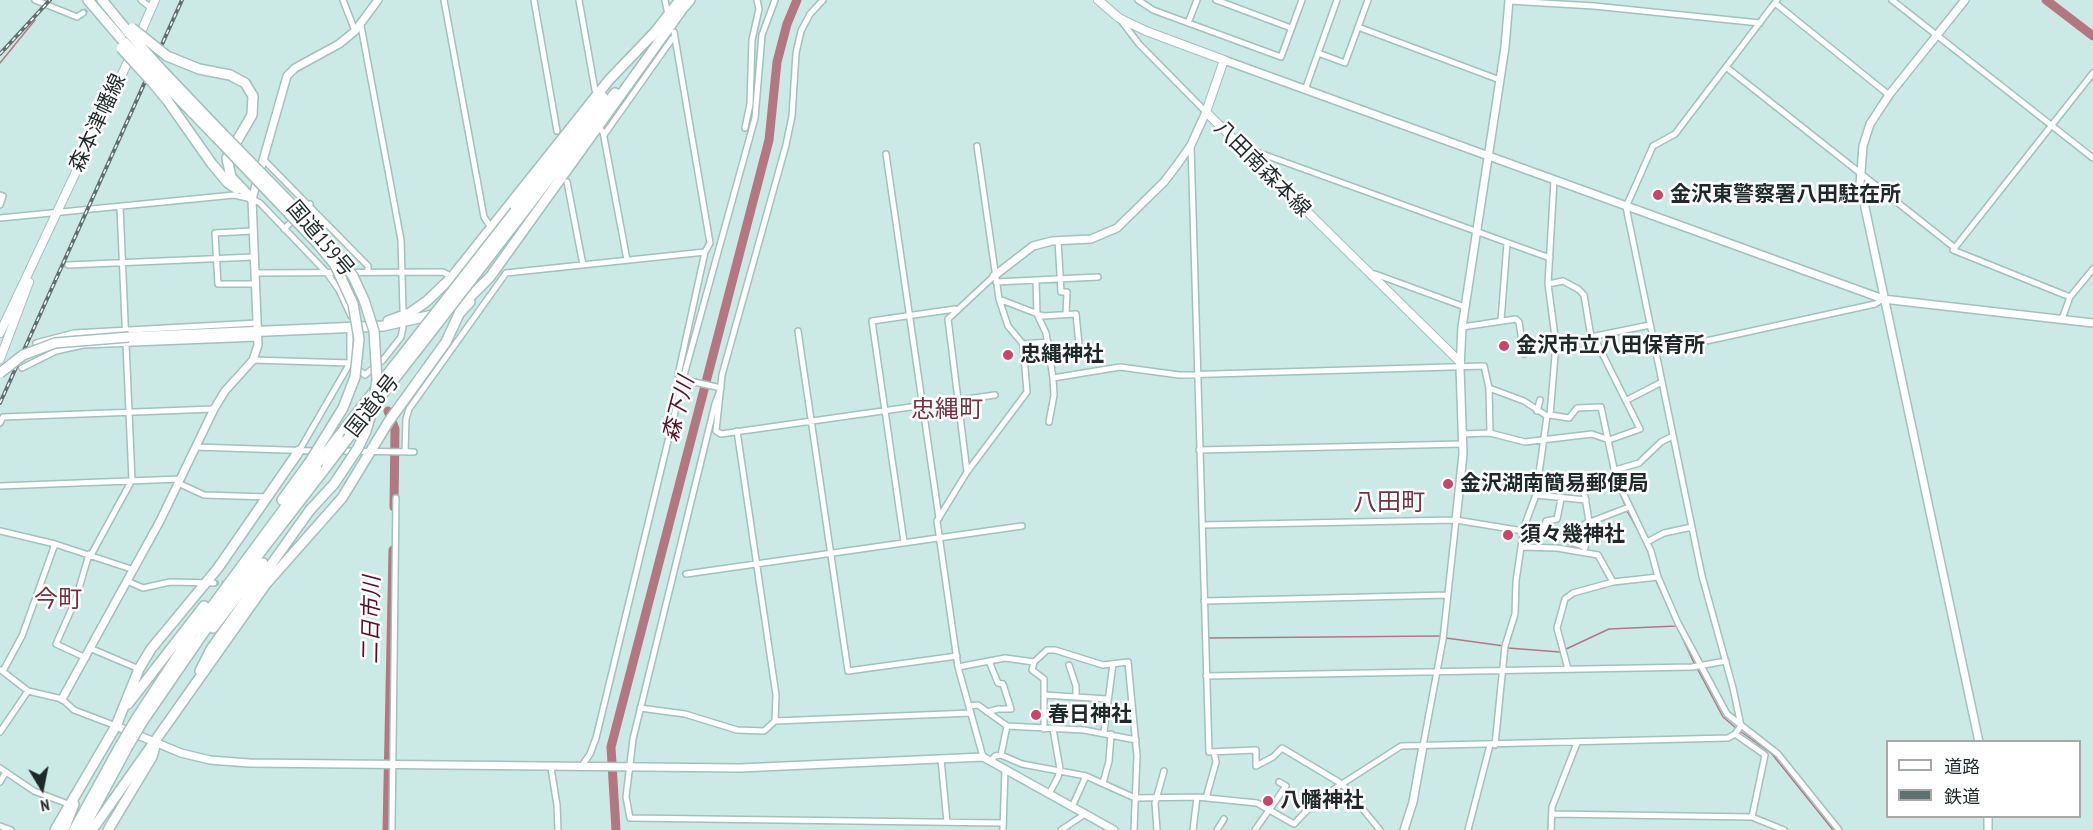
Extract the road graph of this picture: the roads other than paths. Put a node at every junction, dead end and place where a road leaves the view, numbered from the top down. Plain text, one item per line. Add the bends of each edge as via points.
1 (35, 0) edge
2 (102, 0) edge
3 (107, 0) edge
4 (141, 0) edge
5 (344, 0) edge
6 (378, 0) edge
7 (444, 0) edge
8 (534, 0) edge
9 (579, 0) edge
10 (690, 0) edge
11 (757, 0) edge
12 (776, 0) edge
13 (823, 0) edge
14 (1098, 0) edge
15 (1138, 0) edge
16 (1197, 0) edge
17 (1216, 0) edge
18 (1302, 0) edge
19 (1337, 0) edge
20 (1368, 0) edge
21 (1509, 0) edge
22 (1892, 0) edge
23 (1965, 0) edge
24 (88, 1) edge
25 (1776, 2) edge
26 (153, 4) edge
27 (672, 5) edge
28 (83, 13) dead end
29 (1119, 18) junction
30 (1760, 22) junction
31 (1188, 23) junction
32 (1358, 27) junction
33 (1292, 28) junction
34 (358, 29) junction
35 (671, 32) junction
36 (654, 33) junction
37 (1936, 36) junction
38 (127, 38) junction
39 (676, 50) junction
40 (664, 51) junction
41 (1318, 53) junction
42 (1224, 60) junction
43 (1726, 67) junction
44 (2093, 73) edge
45 (156, 75) junction
46 (1500, 80) junction
47 (1305, 90) junction
48 (600, 91) junction
49 (1889, 94) junction
50 (1206, 112) junction
51 (554, 115) junction
52 (2051, 126) junction
53 (745, 128) dead end
54 (601, 132) junction
55 (219, 135) junction
56 (560, 136) junction
57 (1191, 145) junction
58 (1239, 145) junction
59 (977, 146) dead end
60 (885, 154) dead end
61 (1488, 156) junction
62 (2093, 158) edge
63 (264, 160) junction
64 (1860, 172) junction
65 (563, 179) junction
66 (1554, 180) junction
67 (0, 195) edge
68 (252, 199) junction
69 (310, 204) junction
70 (0, 205) edge
71 (120, 207) junction
72 (1626, 207) junction
73 (57, 213) junction
74 (518, 214) junction
75 (0, 218) edge
76 (490, 226) junction
77 (284, 229) junction
78 (252, 231) junction
79 (1477, 232) junction
80 (1058, 240) junction
81 (1507, 243) junction
82 (41, 246) junction
83 (1955, 248) junction
84 (705, 252) junction
85 (254, 257) junction
86 (1550, 258) junction
87 (216, 259) junction
88 (627, 260) junction
89 (123, 263) junction
90 (68, 265) dead end
91 (583, 265) junction
92 (2093, 269) edge
93 (368, 272) junction
94 (402, 272) junction
95 (255, 273) junction
96 (327, 273) junction
97 (452, 276) junction
98 (490, 277) junction
99 (1098, 277) dead end
100 (1372, 277) junction
101 (995, 279) junction
102 (1060, 279) junction
103 (1036, 280) junction
104 (255, 284) junction
105 (1548, 284) junction
106 (2070, 297) junction
107 (999, 299) junction
108 (1883, 299) junction
109 (1465, 307) junction
110 (955, 309) junction
111 (403, 310) dead end
112 (1037, 314) junction
113 (1066, 314) junction
114 (909, 315) junction
115 (2062, 319) junction
116 (1501, 321) junction
117 (2092, 322) edge
118 (351, 324) junction
119 (1650, 325) junction
120 (403, 327) dead end
121 (1462, 327) junction
122 (257, 330) junction
123 (798, 331) dead end
124 (2093, 331) edge
125 (0, 333) edge
126 (127, 337) junction
127 (1591, 337) junction
128 (44, 340) junction
129 (1048, 342) junction
130 (36, 343) dead end
131 (1023, 344) junction
132 (1656, 352) junction
133 (47, 354) junction
134 (1524, 354) dead end
135 (1051, 358) junction
136 (0, 359) edge
137 (253, 360) junction
138 (350, 363) junction
139 (1460, 365) junction
140 (22, 368) dead end
141 (0, 373) edge
142 (1198, 374) junction
143 (1053, 378) junction
144 (684, 380) junction
145 (1662, 381) junction
146 (720, 388) junction
147 (1489, 388) junction
148 (995, 395) dead end
149 (957, 400) junction
150 (1540, 400) dead end
151 (1627, 400) junction
152 (922, 405) junction
153 (214, 409) junction
154 (885, 410) junction
155 (1537, 411) junction
156 (129, 412) junction
157 (1549, 415) junction
158 (811, 420) junction
159 (1049, 422) dead end
160 (0, 423) edge
161 (738, 431) junction
162 (1490, 433) junction
163 (1462, 434) junction
164 (1673, 436) junction
165 (1609, 440) junction
166 (1544, 441) junction
167 (1463, 444) junction
168 (195, 447) junction
169 (1199, 450) junction
170 (299, 451) junction
171 (370, 451) junction
172 (402, 452) junction
173 (414, 452) dead end
174 (317, 464) junction
175 (1615, 470) junction
176 (967, 472) junction
177 (1615, 478) junction
178 (132, 480) junction
179 (179, 481) junction
180 (1583, 484) junction
181 (0, 486) edge
182 (1569, 489) dead end
183 (1536, 495) junction
184 (269, 497) junction
185 (396, 498) dead end
186 (1561, 499) junction
187 (1586, 500) junction
188 (1629, 507) junction
189 (310, 510) junction
190 (939, 518) junction
191 (1456, 519) junction
192 (1589, 520) junction
193 (1202, 525) junction
194 (1022, 526) dead end
195 (1692, 527) junction
196 (0, 531) edge
197 (1523, 531) junction
198 (1544, 531) junction
199 (940, 537) junction
200 (258, 542) joint
201 (904, 542) junction
202 (1647, 542) junction
203 (55, 544) junction
204 (1522, 547) junction
205 (1584, 547) junction
206 (831, 553) junction
207 (1590, 554) junction
208 (90, 555) junction
209 (247, 557) junction
210 (757, 563) junction
211 (131, 569) junction
212 (686, 574) dead end
213 (1656, 577) junction
214 (127, 581) junction
215 (1613, 582) junction
216 (210, 583) junction
217 (1448, 595) junction
218 (1204, 601) junction
219 (92, 649) junction
220 (957, 656) junction
221 (86, 658) junction
222 (183, 660) junction
223 (990, 661) junction
224 (1034, 662) junction
225 (1726, 662) junction
226 (1113, 664) junction
227 (1069, 665) dead end
228 (1696, 666) junction
229 (958, 667) junction
230 (139, 669) junction
231 (1568, 669) junction
232 (1, 670) edge
233 (1503, 670) junction
234 (1437, 671) junction
235 (1206, 676) junction
236 (196, 684) junction
237 (28, 691) junction
238 (1044, 695) junction
239 (1076, 696) junction
240 (62, 699) junction
241 (1107, 699) junction
242 (969, 706) junction
243 (640, 708) junction
244 (121, 712) junction
245 (987, 712) junction
246 (971, 713) junction
247 (139, 720) junction
248 (775, 721) junction
249 (116, 726) junction
250 (1007, 726) junction
251 (1741, 726) junction
252 (1044, 729) junction
253 (1053, 729) junction
254 (0, 732) edge
255 (1108, 733) junction
256 (1735, 734) junction
257 (1136, 740) junction
258 (1979, 740) edge
259 (156, 743) junction
260 (1577, 743) junction
261 (1493, 745) junction
262 (1423, 746) junction
263 (124, 747) junction
264 (1214, 752) junction
265 (1001, 755) junction
266 (983, 757) junction
267 (941, 759) junction
268 (991, 761) junction
269 (389, 766) junction
270 (551, 768) junction
271 (584, 769) junction
272 (628, 769) junction
273 (1005, 769) junction
274 (1060, 769) junction
275 (3, 770) edge
276 (1164, 771) dead end
277 (1086, 776) junction
278 (86, 778) junction
279 (0, 782) edge
280 (1280, 782) dead end
281 (1103, 783) junction
282 (1342, 784) junction
283 (1048, 794) junction
284 (1197, 797) junction
285 (1135, 798) junction
286 (1206, 798) junction
287 (1157, 799) junction
288 (68, 804) junction
289 (1072, 807) junction
290 (1269, 810) junction
291 (1084, 814) junction
292 (1552, 814) junction
293 (1752, 817) junction
294 (1224, 819) dead end
295 (947, 822) junction
296 (0, 826) edge
297 (1003, 826) edge
298 (1295, 827) edge
299 (11, 830) edge
300 (54, 830) edge
301 (64, 830) edge
302 (74, 830) edge
303 (83, 830) edge
304 (92, 830) edge
305 (108, 830) edge
306 (392, 830) edge
307 (558, 830) edge
308 (1061, 830) edge
309 (1114, 830) edge
310 (1134, 830) edge
311 (1157, 830) edge
312 (1193, 830) edge
313 (1217, 830) edge
314 (1255, 830) edge
315 (1380, 830) edge
316 (1404, 830) edge
317 (1468, 830) edge
318 (1551, 830) edge
319 (1784, 830) edge
320 (1839, 830) edge

1 - 28 street via 77,17
2 - 38 highway, 国道159号
3 - 38 highway
4 - 26 street
5 - 34 street
6 - 34 street
7 - 76 street via 484,217
8 - 51 street
9 - 48 street via 596,90
10 - 27 highway, 国道8号
11 - 53 street
12 - 144 street via 762,35 755,118
13 - 146 street via 801,31 786,145
14 - 29 main road
15 - 31 street
16 - 31 street
17 - 33 street
18 - 33 street
19 - 41 street
20 - 32 street
21 - 30 street
21 - 46 street
22 - 37 street
23 - 37 street
24 - 38 highway, 国道159号 via 114,31
25 - 30 street
25 - 49 street
26 - 73 main road, 森本津幡線
27 - 35 highway
27 - 36 highway, 国道8号
27 - 74 highway, 国道8号
29 - 42 main road
29 - 50 street
30 - 43 street
31 - 33 street via 1281,57
32 - 41 street via 1345,63
32 - 46 street
34 - 63 street via 287,76
34 - 94 street via 401,240
35 - 39 street
35 - 39 street via 676,29 681,50
35 - 40 street
35 - 54 highway
36 - 48 highway
36 - 74 highway, 国道8号
37 - 49 street
37 - 52 street
38 - 45 highway, 国道159号, bridge
38 - 45 highway, bridge
38 - 68 highway, bridge via 199,69 230,75 245,83 253,96 252,115 227,158 231,177
39 - 40 street
39 - 84 street via 709,234
40 - 54 street
41 - 47 street
42 - 47 street
42 - 50 main road, 八田南森本線
43 - 64 street
43 - 72 street via 1675,134 1653,146
44 - 52 street
45 - 55 highway, 国道159号
45 - 68 highway via 228,183
46 - 61 street
47 - 61 street
48 - 56 highway
49 - 64 street via 1870,124
50 - 57 street
50 - 58 main road, 八田南森本線
51 - 56 street
51 - 56 street
52 - 62 street
52 - 83 street
54 - 65 highway
54 - 88 street
55 - 174 highway, 国道159号, bridge via 317,243 334,265 353,304 359,339 355,377
55 - 189 highway, 国道159号, bridge via 295,207 341,260 353,276 374,331 376,380 366,431 334,484
56 - 76 highway
57 - 80 street via 1164,182 1117,228 1091,239
57 - 142 street
58 - 79 street
58 - 100 main road, 八田南森本線
59 - 101 street
60 - 114 street
61 - 66 street
61 - 79 street
63 - 68 street
63 - 69 street
64 - 83 street
64 - 108 street
65 - 91 street via 569,178 569,197
65 - 98 highway
66 - 72 street
66 - 86 street
67 - 70 street
68 - 71 street via 234,195
68 - 77 street
68 - 78 street
69 - 77 street
69 - 93 street via 369,266
71 - 73 street
71 - 89 street
72 - 108 street
72 - 119 street
73 - 75 street
73 - 82 main road, 森本津幡線
74 - 174 highway, 国道8号, bridge via 344,437
76 - 97 highway
77 - 96 street
78 - 85 street
78 - 87 street via 215,233
79 - 81 street
79 - 109 street
80 - 101 street via 1033,246
80 - 102 street
81 - 86 street
81 - 116 street
82 - 125 main road, 森本津幡線
82 - 136 main road, 森本津幡線
83 - 106 street
84 - 88 street
84 - 144 street via 678,375
85 - 87 street
85 - 95 street
86 - 105 street
87 - 89 street
87 - 104 street via 218,284
88 - 91 street
89 - 90 street
89 - 126 street
91 - 172 street via 506,273 409,409
92 - 106 street
93 - 94 street
93 - 96 street
94 - 97 street via 443,272
94 - 111 street
95 - 96 street
95 - 104 street
96 - 118 street via 348,306
97 - 118 highway via 410,313 381,322
98 - 118 highway via 469,298 437,314 383,326
98 - 171 highway via 459,314 446,342
99 - 102 street
100 - 109 street via 1375,274
100 - 139 main road, 八田南森本線
101 - 103 street
101 - 107 street
101 - 110 street
102 - 103 street
102 - 113 street via 1061,292 1067,292
103 - 112 street
104 - 122 street
105 - 127 street via 1563,281 1584,295
105 - 157 street via 1556,344
106 - 115 street
107 - 112 street
107 - 131 street via 1008,326
108 - 115 street
108 - 132 street via 1875,304
108 - 258 street
109 - 121 street
110 - 114 street
110 - 149 street via 947,328
112 - 113 street
112 - 129 street
113 - 135 street via 1076,314 1080,355
114 - 152 street
114 - 154 street via 872,321
115 - 117 street
116 - 121 street
116 - 134 street via 1519,322
117 - 124 street
118 - 122 highway
118 - 138 street
119 - 127 street
119 - 132 street
120 - 138 street via 401,337 383,360 364,375
121 - 139 street
122 - 126 highway
122 - 126 street via 167,340
122 - 126 street via 166,329
122 - 137 street
123 - 158 street
126 - 128 street via 62,335
126 - 133 street
126 - 141 highway, bridge via 55,343 23,355
126 - 156 street
127 - 151 street
128 - 130 street
128 - 133 street
129 - 131 street
129 - 135 street
131 - 176 street via 1027,392
132 - 145 street
133 - 140 street
135 - 143 street
137 - 138 street
137 - 153 street via 232,381
138 - 170 street
139 - 142 street
139 - 147 street via 1484,366
139 - 163 street
142 - 143 street via 1120,367
142 - 169 street
143 - 159 street
144 - 146 street
144 - 271 street via 596,738
145 - 151 street
145 - 164 street
146 - 161 street via 716,431
146 - 243 street
147 - 155 street via 1524,401
147 - 162 street
148 - 149 street
149 - 152 street
149 - 176 street
150 - 155 street
151 - 165 street via 1641,429
152 - 154 street
152 - 190 street
153 - 156 street
153 - 168 street
154 - 158 street
154 - 201 street
155 - 157 street
156 - 160 street via 3,417
156 - 178 street
157 - 165 street via 1569,418 1577,408 1601,407
157 - 166 street
158 - 161 street
158 - 206 street
161 - 210 street
162 - 163 street
162 - 166 street via 1526,442
163 - 167 street
164 - 175 street via 1661,441 1639,463
164 - 195 street
165 - 166 street via 1592,434
165 - 175 street
166 - 183 street
167 - 169 street
167 - 191 street
168 - 170 street
168 - 179 street
169 - 193 street
170 - 171 street
170 - 184 highway
171 - 172 street
171 - 236 highway via 328,516 262,584
172 - 173 street
174 - 200 highway, 国道159号 via 257,535
174 - 222 highway, 国道8号
175 - 177 street
176 - 190 street
177 - 180 street
177 - 188 street
178 - 179 street
178 - 181 street
178 - 208 street
179 - 184 street via 204,495
179 - 211 street
180 - 182 street
180 - 187 street
183 - 186 street
183 - 197 street
184 - 216 highway
185 - 269 street
186 - 187 street
186 - 198 street via 1557,519 1546,521
187 - 192 street
188 - 192 street
188 - 202 street
189 - 222 highway, 国道159号 via 257,571 194,654
189 - 236 highway via 211,649
190 - 199 street
191 - 193 street
191 - 197 street
191 - 217 street
192 - 205 street via 1585,524
193 - 218 street
194 - 199 street
195 - 202 street via 1664,533
195 - 225 street
196 - 203 street
197 - 198 street
197 - 204 street
198 - 205 street
199 - 201 street
199 - 220 street
200 - 209 highway, 国道8号
201 - 206 street
202 - 213 street
203 - 208 street
203 - 232 street via 22,636
204 - 207 street
204 - 233 street via 1515,614
205 - 207 street
206 - 210 street
206 - 220 street via 848,671
207 - 215 street via 1598,555
208 - 211 street
208 - 221 street via 56,645
209 - 244 highway via 242,557
209 - 247 highway, 国道8号 via 193,632
210 - 212 street
210 - 248 street via 776,695
211 - 214 street
213 - 215 street
213 - 228 street
214 - 216 street via 143,588 170,582
214 - 219 street
215 - 231 street via 1565,599 1557,623
216 - 230 highway via 170,626
217 - 218 street
217 - 234 street
218 - 235 street
219 - 221 street
219 - 230 street
220 - 229 street
221 - 240 street
222 - 247 highway, 国道8号
223 - 224 street via 1005,658
223 - 229 street
223 - 245 street via 1011,709
224 - 226 street via 1047,650 1055,650 1103,665
224 - 238 street via 1032,670 1044,679
225 - 228 street
225 - 251 street
226 - 241 street
226 - 257 street via 1128,662
227 - 239 street
228 - 231 street
228 - 251 street via 1727,714
229 - 242 street
230 - 244 highway
231 - 233 street
232 - 237 street
233 - 234 street
233 - 261 street
234 - 235 street
234 - 262 street
235 - 264 street via 1209,752
236 - 259 highway
237 - 240 street
237 - 254 street
238 - 239 street
238 - 252 street
239 - 241 street
240 - 249 street via 74,710
241 - 255 street
242 - 245 street via 978,705
242 - 246 street
243 - 248 street via 685,714 737,730 764,731
243 - 272 street
244 - 249 highway
245 - 250 street
246 - 248 street
246 - 266 street
247 - 263 highway, 国道8号, bridge
249 - 259 street
249 - 278 highway
250 - 252 street
250 - 265 street
251 - 256 street
251 - 320 street via 1778,754
252 - 253 street
253 - 255 street
253 - 274 street
255 - 257 street
255 - 281 street via 1110,761
256 - 260 street via 1728,738
256 - 293 street via 1765,755
257 - 285 street
259 - 269 street via 210,760
259 - 304 highway
259 - 305 highway via 152,757
260 - 261 street
260 - 292 street
261 - 262 street
261 - 317 street
262 - 282 street via 1401,746
262 - 316 street
263 - 302 highway, 国道8号
263 - 303 highway, 国道8号
264 - 282 street via 1256,750 1256,766 1282,748
264 - 286 street via 1216,762
265 - 268 street
265 - 274 street via 1022,764
266 - 267 street
266 - 268 street
267 - 272 street
267 - 295 street
268 - 273 street
269 - 270 street
269 - 306 street
270 - 271 street
270 - 307 street
271 - 272 street
272 - 295 street via 626,797 630,818
273 - 283 street
273 - 297 street
274 - 277 street
274 - 283 street
275 - 279 street
275 - 288 street via 34,791
276 - 287 street
277 - 281 street
277 - 289 street
278 - 288 highway
278 - 301 highway
280 - 290 street via 1286,786
281 - 285 street
282 - 298 street via 1317,800
282 - 315 street
283 - 289 street
284 - 286 street
284 - 287 street
284 - 312 street
285 - 287 street
285 - 310 street
286 - 290 street via 1257,803
287 - 311 street
288 - 300 highway
289 - 291 street
290 - 298 street
290 - 314 street
291 - 308 street
291 - 309 street
292 - 293 street
292 - 318 street
293 - 319 street
294 - 313 street
295 - 297 street
296 - 299 street

